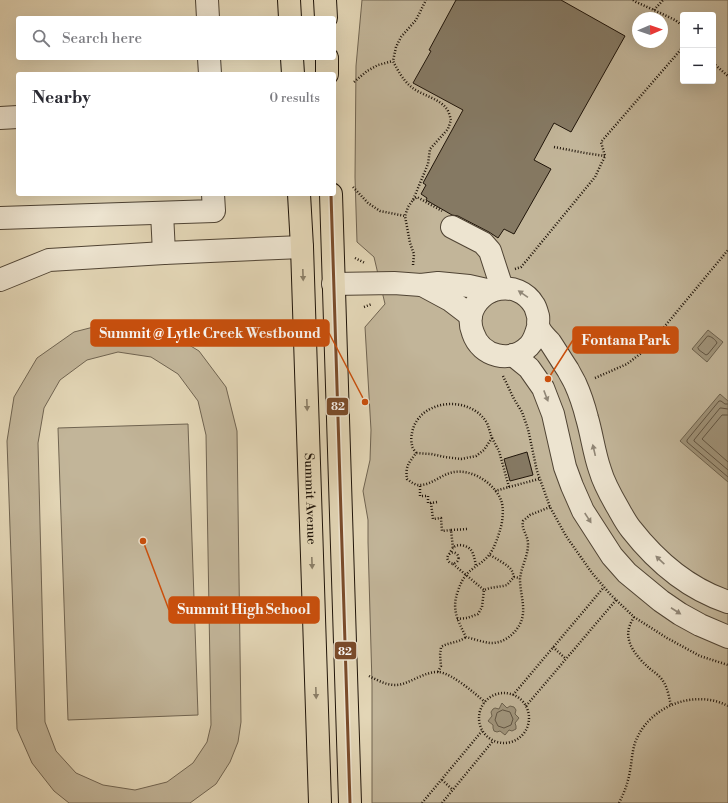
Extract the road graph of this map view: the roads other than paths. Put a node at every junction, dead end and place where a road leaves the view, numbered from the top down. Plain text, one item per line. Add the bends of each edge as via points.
1 (207, 0) edge
2 (289, 0) edge
3 (325, 0) edge
4 (208, 16) edge
5 (290, 16) edge
6 (326, 16) edge
7 (209, 60) edge
8 (292, 60) edge
9 (327, 60) edge
10 (210, 72) edge
11 (293, 72) edge
12 (327, 72) edge
13 (16, 117) edge
14 (0, 118) edge
15 (213, 196) edge
16 (299, 196) edge
17 (331, 196) edge
18 (162, 213) junction
19 (0, 218) edge
20 (452, 227) dead end
21 (302, 247) junction
22 (164, 252) junction
23 (417, 275) junction
24 (0, 280) edge
25 (333, 284) junction
26 (497, 290) junction
27 (471, 316) junction
28 (538, 327) junction
29 (507, 363) junction
30 (728, 602) edge
31 (728, 637) edge
32 (320, 803) edge
33 (350, 803) edge

1 - 4 lane
2 - 5 main road
3 - 6 main road
7 - 10 lane
8 - 11 main road
9 - 12 main road
13 - 14 lane
15 - 18 lane via 214,211
16 - 21 main road, Summit Avenue
17 - 25 main road
18 - 19 lane
18 - 22 lane
20 - 26 lane via 483,243 490,251
21 - 22 lane
21 -> 32 main road, Summit Avenue
22 - 24 lane via 49,260
23 - 25 lane via 394,283
23 - 26 lane via 438,283
23 - 27 lane
25 - 33 main road
26 - 27 lane via 482,297
28 -> 26 lane via 534,304 526,296 509,288
27 - 29 lane via 471,328 482,348 491,354 502,356
28 - 29 lane via 536,337 530,345
30 -> 28 lane via 696,588 669,569 648,550 630,528 608,491 600,471 575,382
29 -> 31 lane via 529,368 543,388 553,414 572,486 583,511 612,556 661,601 700,625

